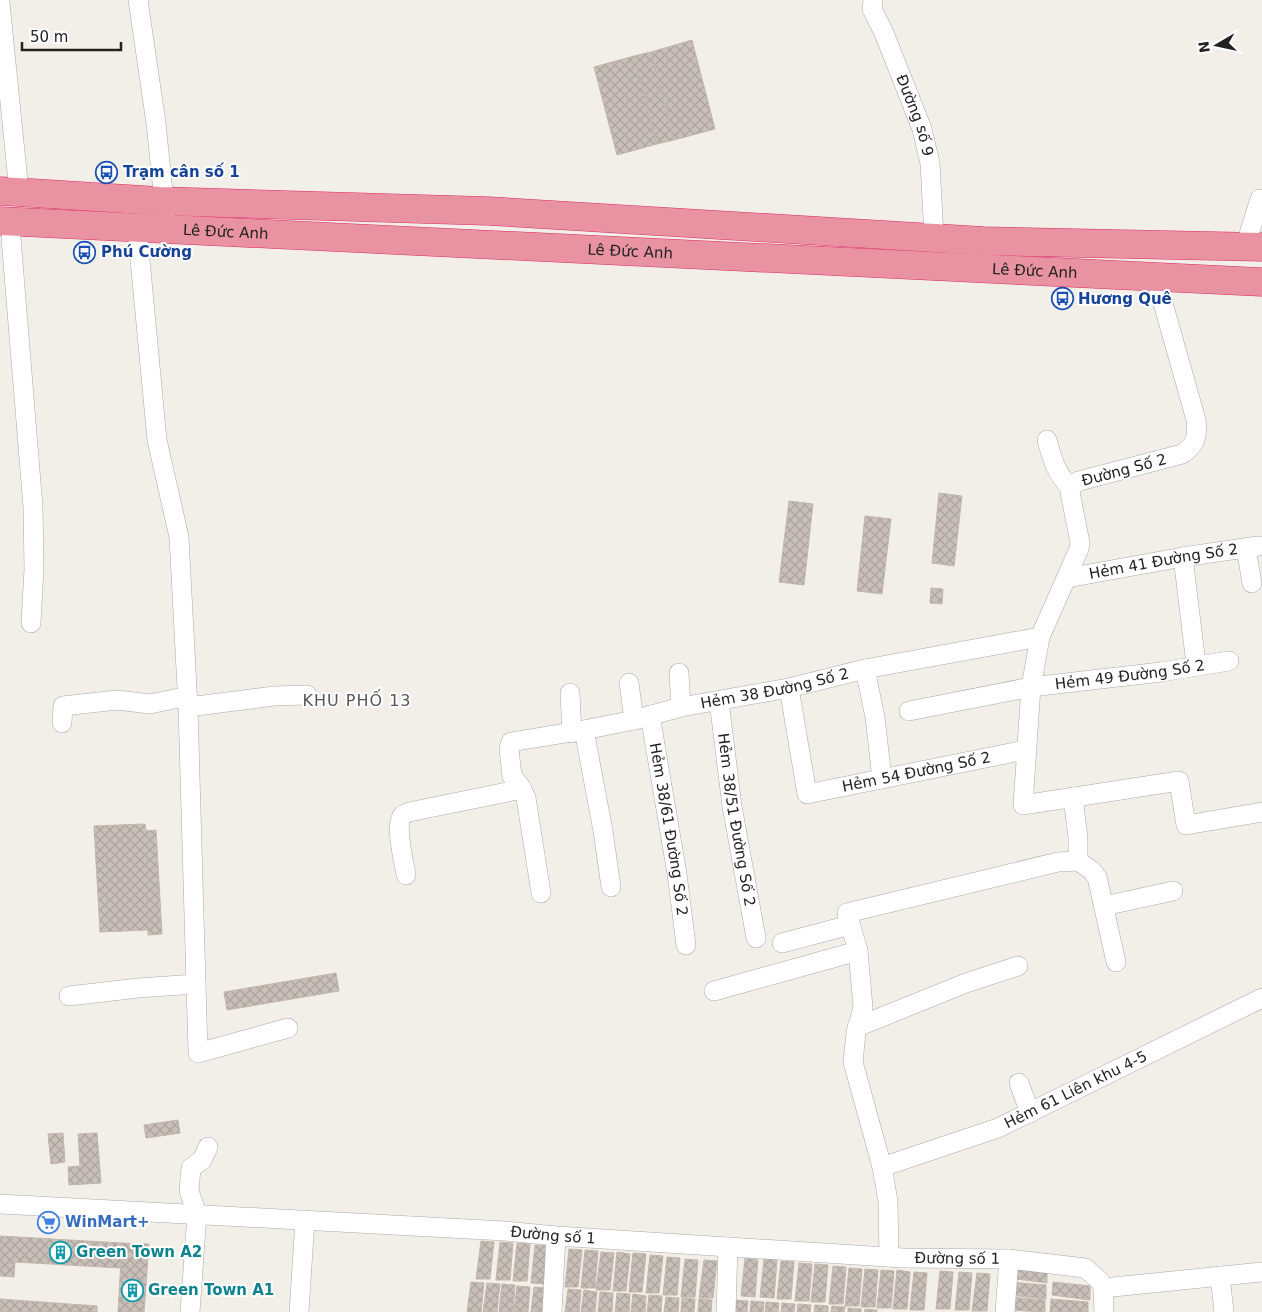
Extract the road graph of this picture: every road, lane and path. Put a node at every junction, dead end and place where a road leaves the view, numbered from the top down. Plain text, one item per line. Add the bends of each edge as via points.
1 (138, 0) edge
2 (873, 0) edge
3 (0, 3) edge
4 (6, 196) edge
5 (1260, 200) dead end
6 (164, 207) junction
7 (4, 232) edge
8 (137, 235) junction
9 (934, 237) junction
10 (1256, 253) edge
11 (1262, 282) edge
12 (1159, 283) junction
13 (1262, 294) edge
14 (1047, 440) dead end
15 (1070, 487) junction
16 (1183, 557) junction
17 (1067, 578) junction
18 (1252, 583) dead end
19 (31, 623) dead end
20 (1040, 637) junction
21 (1195, 656) dead end
22 (1229, 661) dead end
23 (865, 669) junction
24 (679, 672) dead end
25 (629, 683) dead end
26 (1031, 687) junction
27 (789, 688) junction
28 (570, 693) dead end
29 (307, 695) dead end
30 (719, 701) junction
31 (187, 703) junction
32 (681, 706) junction
33 (908, 711) dead end
34 (642, 717) junction
35 (62, 723) dead end
36 (578, 731) junction
37 (1025, 750) junction
38 (882, 779) junction
39 (522, 789) junction
40 (1073, 797) junction
41 (1262, 812) edge
42 (1078, 861) junction
43 (406, 875) dead end
44 (611, 887) dead end
45 (1174, 891) dead end
46 (541, 893) dead end
47 (1104, 906) junction
48 (850, 925) junction
49 (756, 938) dead end
50 (782, 943) dead end
51 (686, 945) dead end
52 (858, 951) junction
53 (1116, 962) dead end
54 (1018, 966) dead end
55 (196, 984) junction
56 (714, 990) dead end
57 (69, 996) dead end
58 (1262, 998) edge
59 (857, 1026) junction
60 (288, 1028) dead end
61 (1018, 1083) dead end
62 (1030, 1113) junction
63 (208, 1147) dead end
64 (882, 1167) junction
65 (0, 1204) edge
66 (197, 1214) junction
67 (305, 1220) junction
68 (556, 1236) junction
69 (728, 1247) junction
70 (889, 1257) junction
71 (1009, 1259) junction
72 (1262, 1272) edge
73 (1220, 1276) junction
74 (1102, 1284) junction
75 (190, 1312) edge
76 (299, 1312) edge
77 (552, 1312) edge
78 (726, 1312) edge
79 (1005, 1312) edge
80 (1104, 1312) edge
81 (1224, 1312) edge

1 - 6 street via 156,123
2 - 9 street, Đường số 9 via 872,9 922,130 930,163
3 - 4 street
4 - 6 highway, Lê Đức Anh
5 - 10 street
6 - 9 highway, Lê Đức Anh via 491,211
6 - 10 highway, Lê Đức Anh via 1138,256
7 - 8 highway, Lê Đức Anh
7 - 19 street via 32,507 34,569
8 - 12 highway, Lê Đức Anh
8 - 31 street via 157,440 179,537
9 - 10 highway, Lê Đức Anh
11 - 12 highway, Lê Đức Anh
12 - 13 highway, Lê Đức Anh
12 - 15 street, Đường Số 2 via 1196,420 1196,440 1182,454 1079,481
14 - 15 street via 1055,467
15 - 17 street, Đường Số 2 via 1080,543
16 - 17 street, Hẻm 41 Đường Số 2
16 - 18 street, Hẻm 41 Đường Số 2 via 1252,547
16 - 21 street
17 - 20 street, Đường Số 2
20 - 23 street, Hẻm 38 Đường Số 2
20 - 26 street, Đường Số 2
22 - 26 street, Hẻm 49 Đường Số 2
23 - 27 street, Hẻm 38 Đường Số 2
23 - 38 street
24 - 32 street
25 - 34 street, Hẻm 38/61 Đường Số 2
26 - 33 street, Hẻm 49 Đường Số 2
26 - 37 street, Đường Số 2
27 - 30 street, Hẻm 38 Đường Số 2
27 - 38 street, Hẻm 54 Đường Số 2 via 807,794
28 - 36 street
29 - 31 street
30 - 32 street, Hẻm 38 Đường Số 2
30 - 49 street, Hẻm 38/51 Đường Số 2 via 732,806
31 - 35 street via 179,698 150,704 117,700 63,706
31 - 55 street
32 - 34 street, Hẻm 38 Đường Số 2
34 - 36 street, Hẻm 38 Đường Số 2
34 - 51 street, Hẻm 38/61 Đường Số 2 via 677,874
36 - 39 street, Hẻm 38 Đường Số 2 via 511,742 512,776
36 - 44 street via 603,831
37 - 38 street, Hẻm 54 Đường Số 2
37 - 40 street, Đường Số 2 via 1023,805
39 - 43 street via 403,814 400,836
39 - 46 street
40 - 41 street via 1179,781 1186,825
40 - 42 street
42 - 47 street via 1096,877
42 - 48 street via 1058,862 847,913
45 - 47 street
47 - 53 street
48 - 50 street
48 - 52 street
52 - 56 street
52 - 59 street via 863,1007
54 - 59 street
55 - 57 street
55 - 60 street via 198,1053
58 - 62 street, Hẻm 61 Liên khu 4-5
59 - 64 street via 853,1062
61 - 62 street
62 - 64 street, Hẻm 61 Liên khu 4-5 via 998,1128
63 - 66 street via 202,1160 191,1168 189,1191
64 - 70 street via 888,1201
65 - 66 street, Đường số 1
66 - 67 street, Đường số 1
66 - 75 street
67 - 68 street, Đường số 1 via 505,1230
67 - 76 street
68 - 69 street, Đường số 1
68 - 77 street
69 - 70 street, Đường số 1
69 - 78 street
70 - 71 street, Đường số 1
71 - 74 street, Đường số 1 via 1085,1268
71 - 79 street
72 - 73 street
73 - 74 street
73 - 81 street
74 - 80 street

